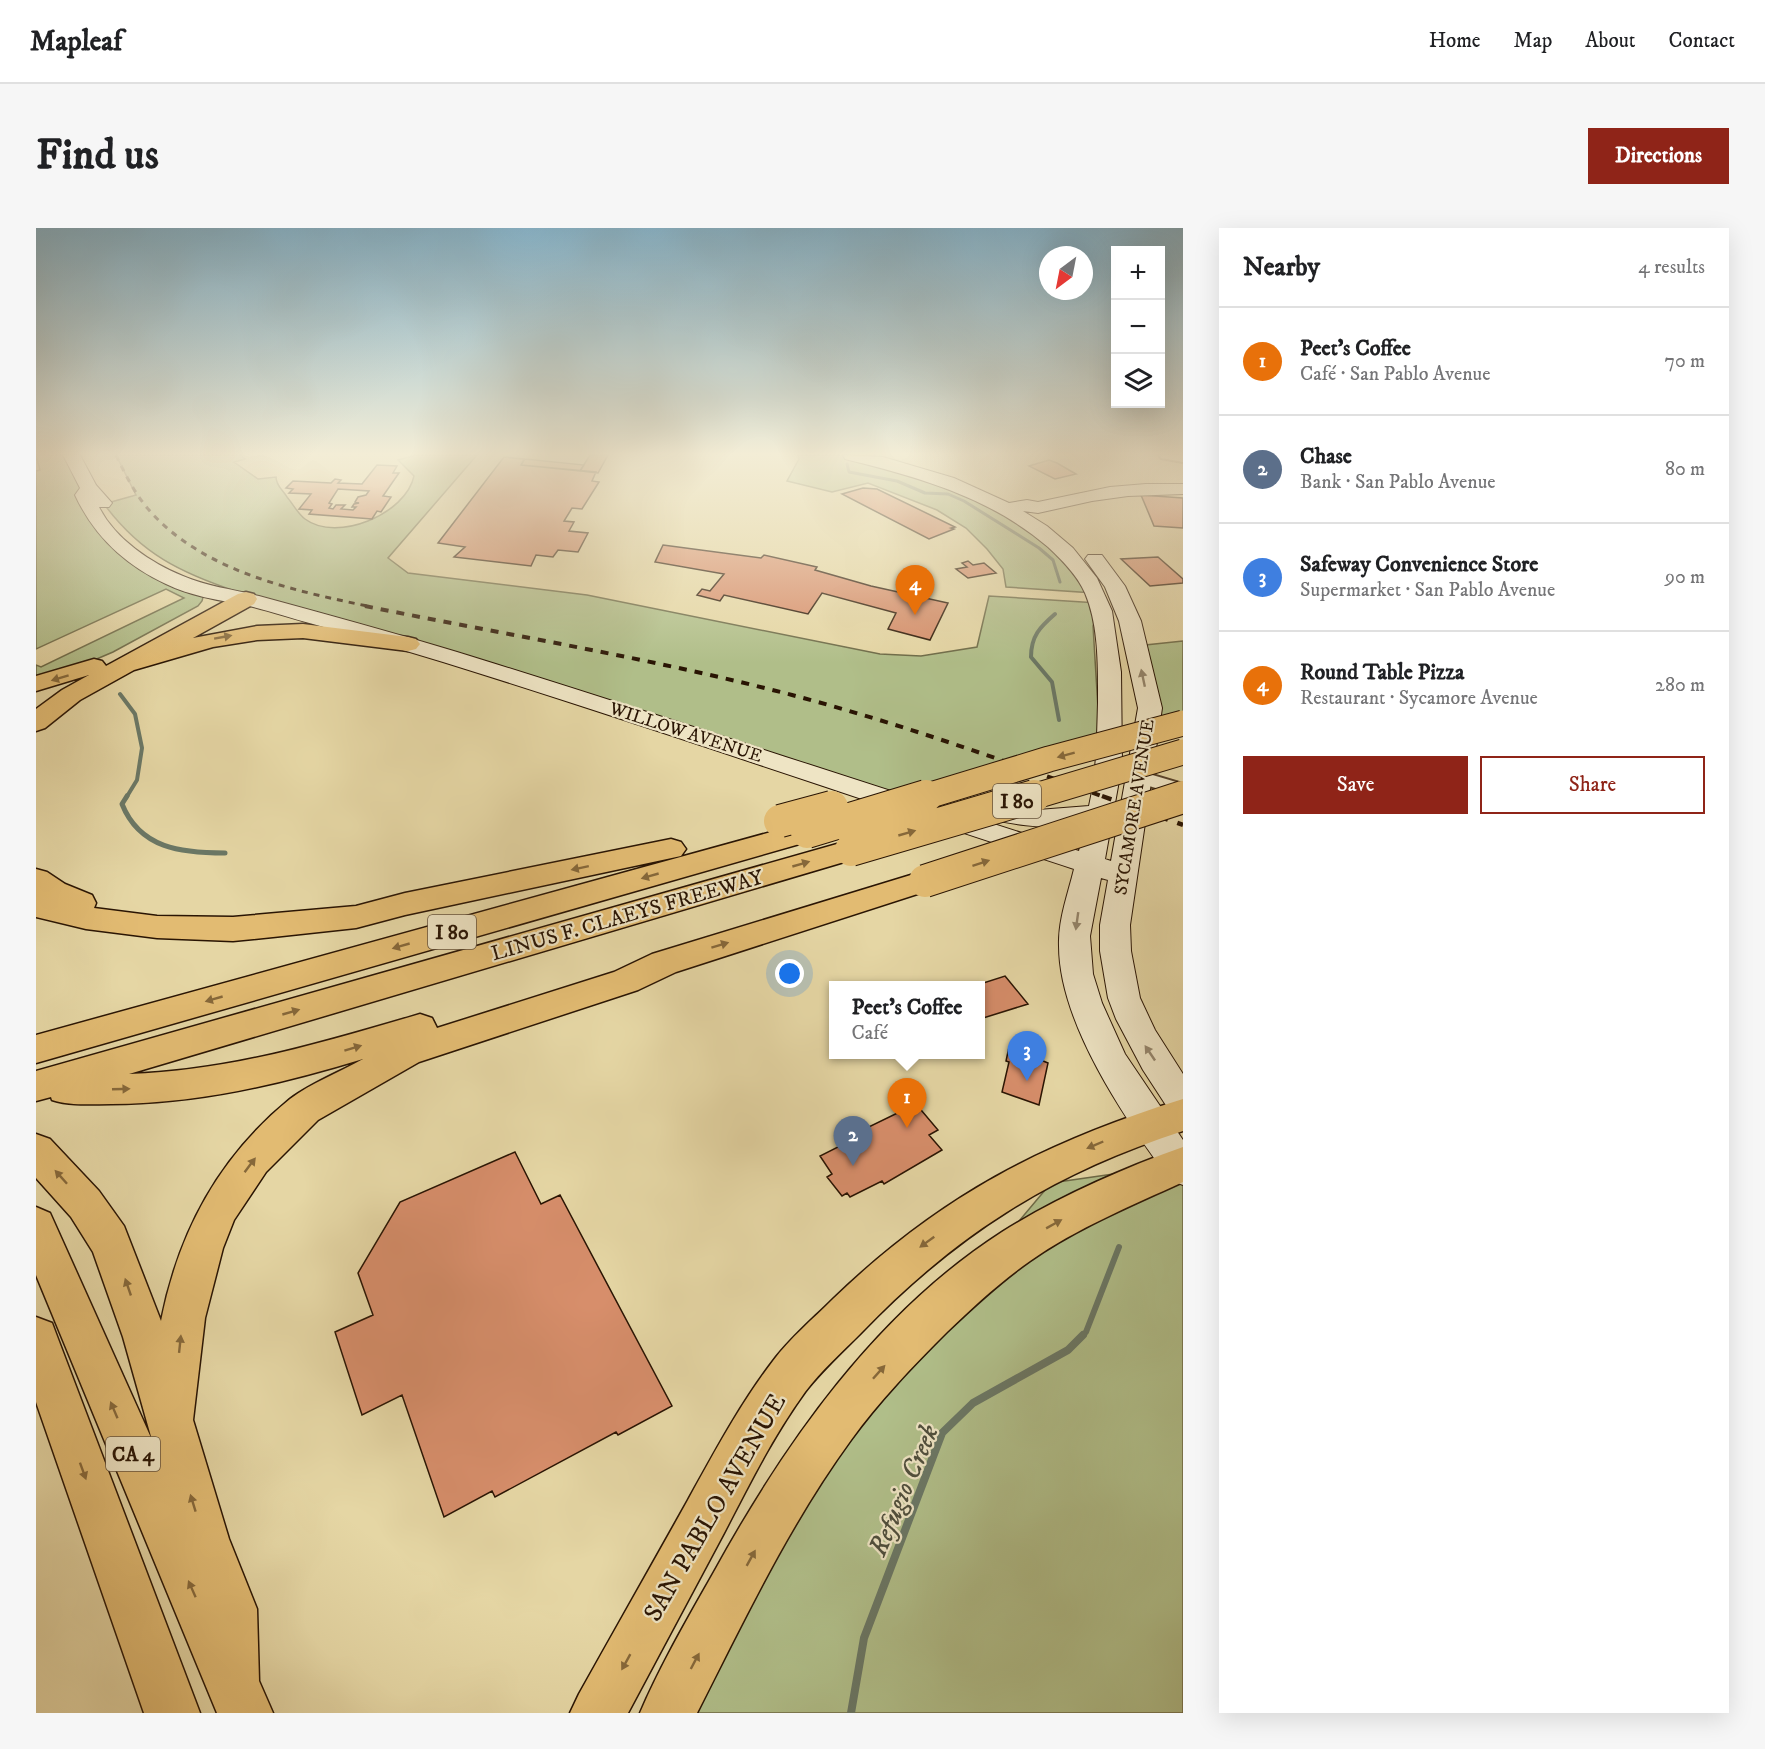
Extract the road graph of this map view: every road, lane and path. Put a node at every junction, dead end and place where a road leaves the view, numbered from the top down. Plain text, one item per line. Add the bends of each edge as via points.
1 (99, 524) edge
2 (1031, 524) edge
3 (1051, 524) edge
4 (237, 596) junction
5 (408, 644) junction
6 (126, 665) junction
7 (36, 684) edge
8 (36, 723) edge
9 (1183, 723) edge
10 (737, 749) junction
11 (1183, 752) edge
12 (1109, 768) junction
13 (1138, 777) junction
14 (1183, 790) edge
15 (1183, 797) edge
16 (1100, 813) junction
17 (794, 826) junction
18 (1090, 864) junction
19 (1123, 875) junction
20 (36, 879) edge
21 (405, 904) junction
22 (36, 906) edge
23 (664, 963) junction
24 (36, 1049) edge
25 (45, 1087) edge
26 (1177, 1139) edge
27 (36, 1151) edge
28 (36, 1226) edge
29 (36, 1339) edge
30 (49, 1404) edge
31 (169, 1423) junction
32 (239, 1697) edge
33 (172, 1713) edge
34 (598, 1713) edge
35 (668, 1713) edge

1 - 4 street, WILLOW AVENUE via 116,544 173,578
2 - 12 street, SYCAMORE AVENUE via 1070,557 1088,579 1101,609 1110,666
13 -> 3 street, SYCAMORE AVENUE via 1150,708 1130,621 1115,586 1091,554
4 - 5 street, WILLOW AVENUE
4 - 6 main road
4 -> 7 main road via 106,660
6 -> 5 main road via 193,643 252,633 305,631
5 - 10 street, WILLOW AVENUE
6 - 8 main road via 72,695
9 -> 17 main road, LINUS F. CLAEYS FREEWAY / I 80, bridge via 910,800
10 - 16 street via 1011,817 1050,821
10 - 18 street, WILLOW AVENUE
25 -> 11 main road, LINUS F. CLAEYS FREEWAY / I 80, bridge
12 - 13 street
12 - 16 street, SYCAMORE AVENUE
13 - 14 street
13 - 19 street, SYCAMORE AVENUE
23 -> 15 main road, bridge
16 - 18 street, SYCAMORE AVENUE
17 -> 21 main road
17 -> 24 main road, LINUS F. CLAEYS FREEWAY / I 80
18 - 19 street, WILLOW AVENUE
18 -> 26 street, SYCAMORE AVENUE via 1074,948 1091,1017 1116,1068
26 -> 19 street, SYCAMORE AVENUE via 1118,977 1113,952 1114,925
20 - 21 main road via 54,892 88,905 149,914 218,918 298,916
21 - 22 main road via 356,917 233,929 157,927 86,918
25 -> 23 main road via 175,1086 242,1076 316,1060 619,966
31 -> 23 main road via 183,1318 202,1248 219,1209 252,1160 305,1109 407,1052 626,981
26 -> 34 main road, SAN PABLO AVENUE via 1063,1159 976,1207 917,1250 878,1285 789,1376 752,1432
35 -> 26 main road via 787,1495 841,1416 914,1333 982,1271 1035,1235 1117,1191
31 -> 27 main road via 145,1337 109,1240 86,1204
32 -> 28 main road, CA 4
29 - 30 main road, CA 4
30 -> 33 main road, CA 4
32 -> 31 main road via 231,1609 204,1539

